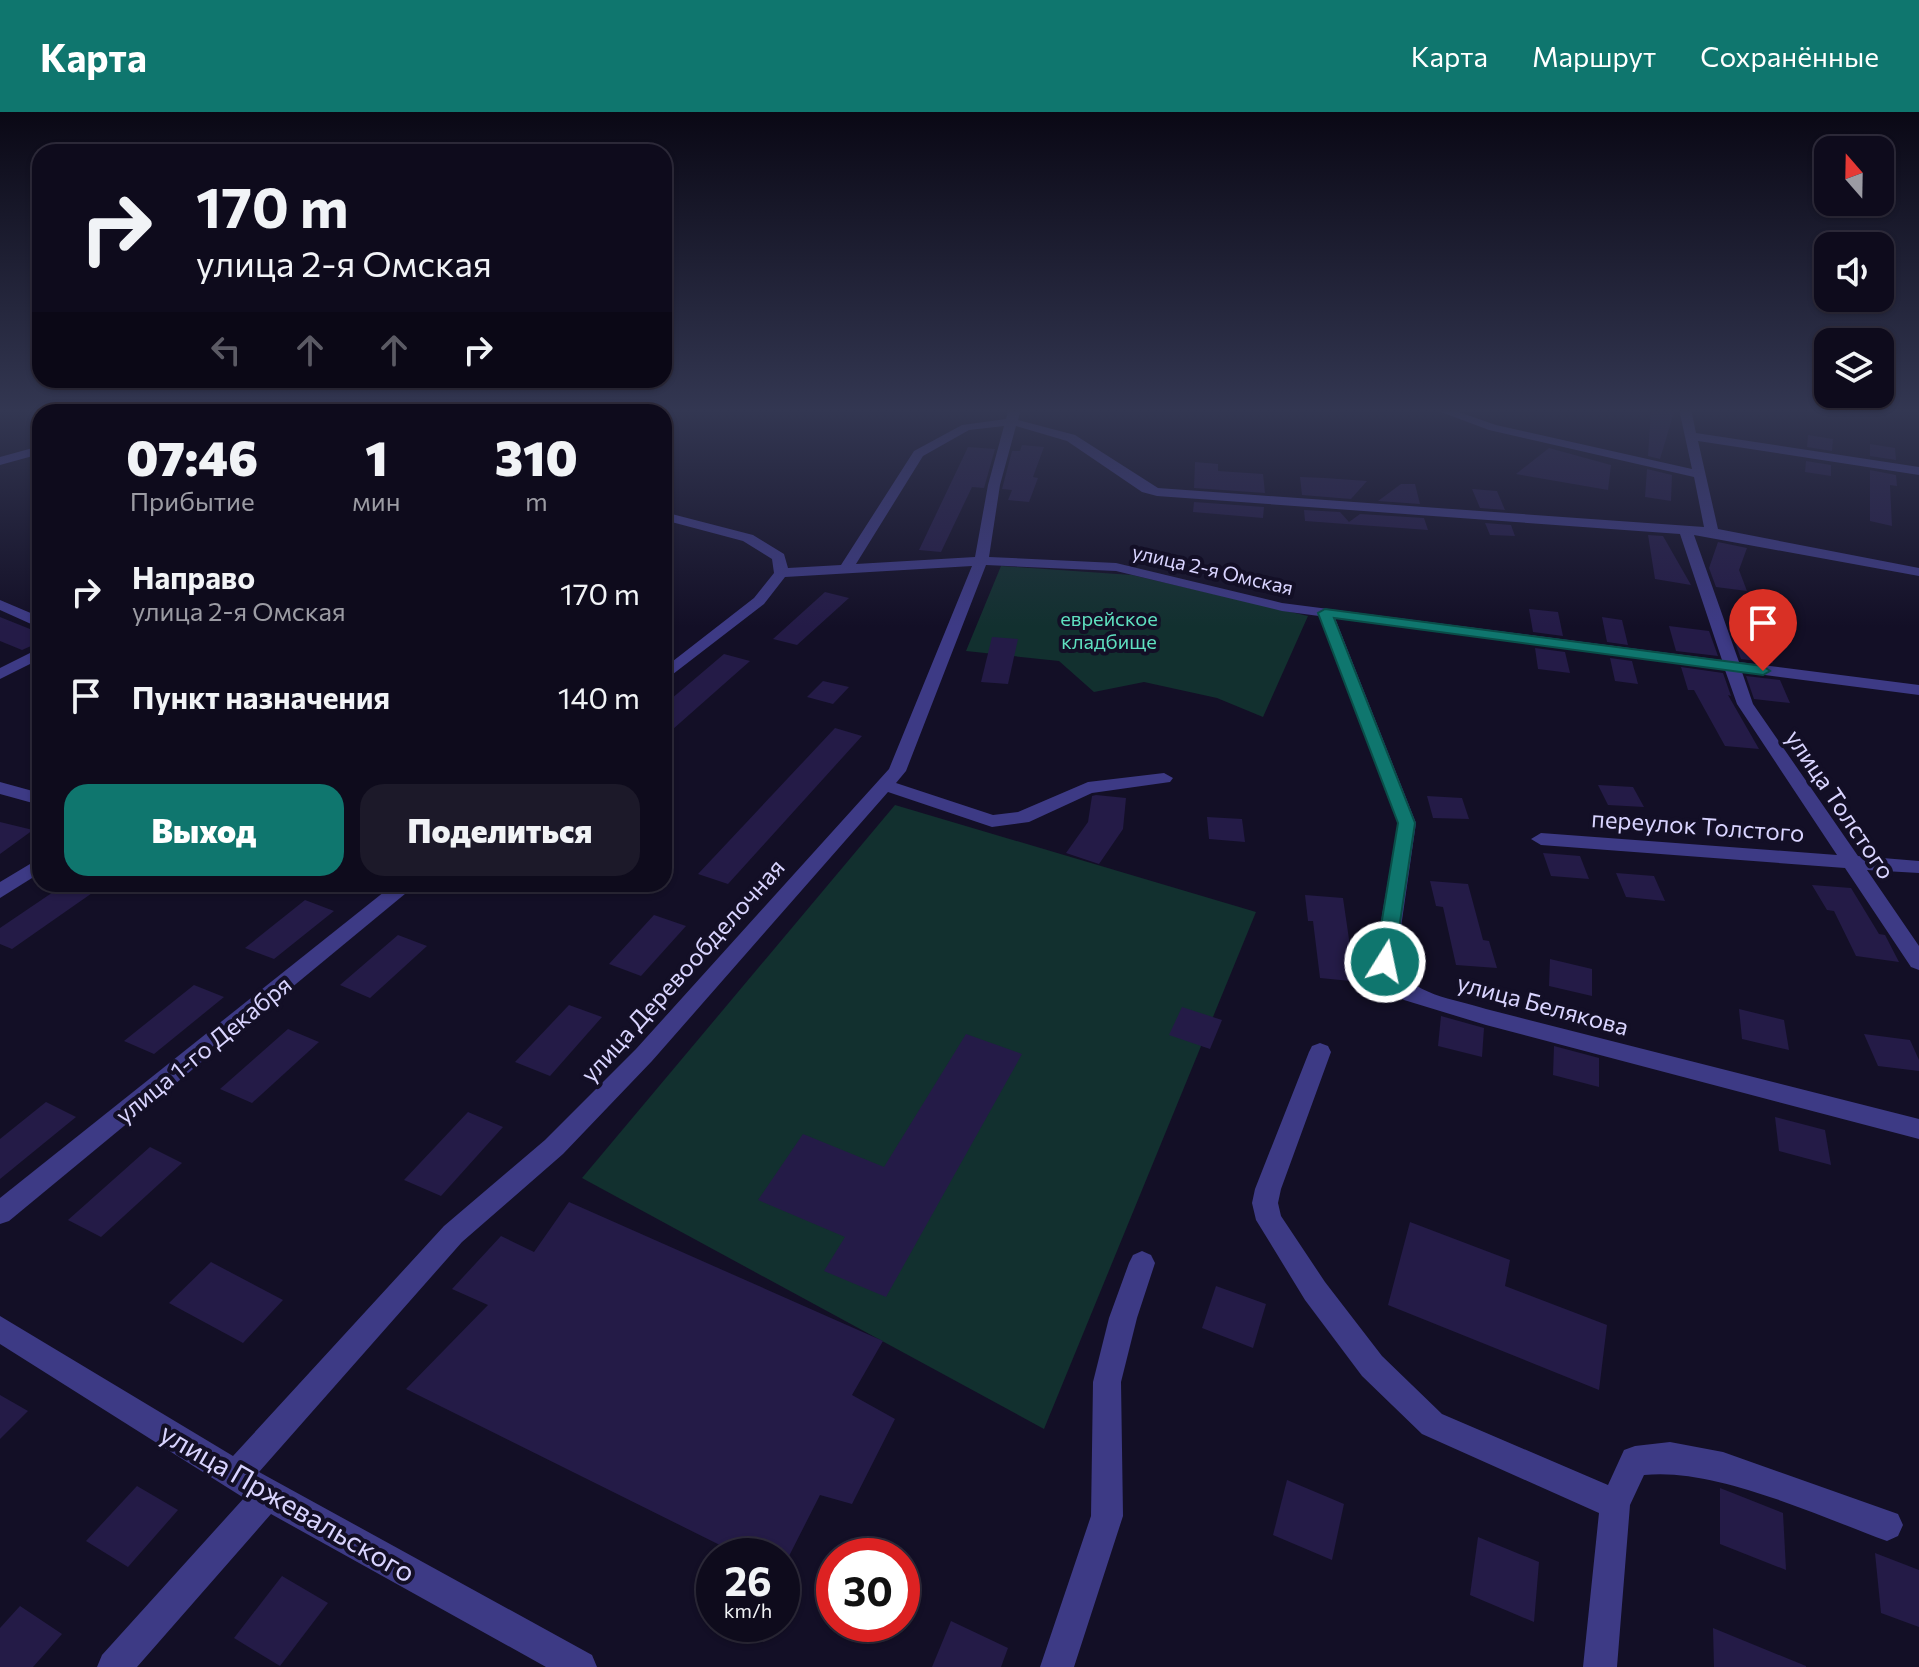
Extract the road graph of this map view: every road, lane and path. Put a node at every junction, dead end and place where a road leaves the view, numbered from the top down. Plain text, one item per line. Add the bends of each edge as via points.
1 (901, 482) edge
2 (995, 482) edge
3 (1136, 482) edge
4 (1701, 482) edge
5 (672, 518) edge
6 (1686, 531) junction
7 (1712, 532) junction
8 (981, 561) junction
9 (847, 567) junction
10 (1919, 572) edge
11 (781, 573) junction
12 (0, 604) edge
13 (1325, 613) junction
14 (32, 619) edge
15 (32, 657) edge
16 (1732, 667) junction
17 (672, 670) edge
18 (0, 674) edge
19 (1919, 690) edge
20 (1164, 778) dead end
21 (884, 785) junction
22 (0, 788) edge
23 (32, 797) edge
24 (1541, 839) dead end
25 (1851, 863) junction
26 (1919, 867) edge
27 (32, 869) edge
28 (0, 891) edge
29 (397, 892) edge
30 (1919, 962) edge
31 (1320, 1052) dead end
32 (1919, 1129) edge
33 (0, 1213) edge
34 (1142, 1263) dead end
35 (0, 1329) edge
36 (236, 1475) junction
37 (267, 1495) junction
38 (1615, 1504) junction
39 (1887, 1525) dead end
40 (114, 1667) edge
41 (580, 1667) edge
42 (1057, 1667) edge
43 (1600, 1667) edge

1 - 9 street
2 - 8 street, улица Деревообделочная
3 - 6 street via 1157,492
4 - 7 street
5 - 11 street via 748,538 779,557
6 - 7 street
6 - 16 street, улица Толстого
7 - 10 street
8 - 9 street, улица 2-я Омская
8 - 13 street, улица 2-я Омская via 1116,567
8 - 21 street, улица Деревообделочная via 897,771
9 - 11 street, улица 2-я Омская
11 - 17 street via 759,601
12 - 14 street
13 - 16 street, улица 2-я Омская
13 - 32 street, улица Белякова via 1407,823 1385,962 1391,978 1412,994 1486,1017
15 - 18 street
16 - 19 street, улица 2-я Омская
16 - 25 street, улица Толстого via 1745,704
20 - 21 street via 1088,788 1022,818 992,821
21 - 36 street, улица Деревообделочная via 644,1055 554,1147 453,1234
22 - 23 street
24 - 25 street, переулок Толстого
25 - 26 street, переулок Толстого
25 - 30 street, улица Толстого
27 - 28 street
29 - 33 street, улица 1-го Декабря
31 - 38 street via 1265,1203 1269,1220 1315,1291 1372,1366 1432,1424
34 - 42 street via 1107,1382 1107,1516
35 - 36 street, улица Пржевальского
36 - 37 street, улица Пржевальского
37 - 40 street
37 - 41 street, улица Пржевальского
38 - 39 street via 1635,1461 1670,1457 1723,1467
38 - 43 street

